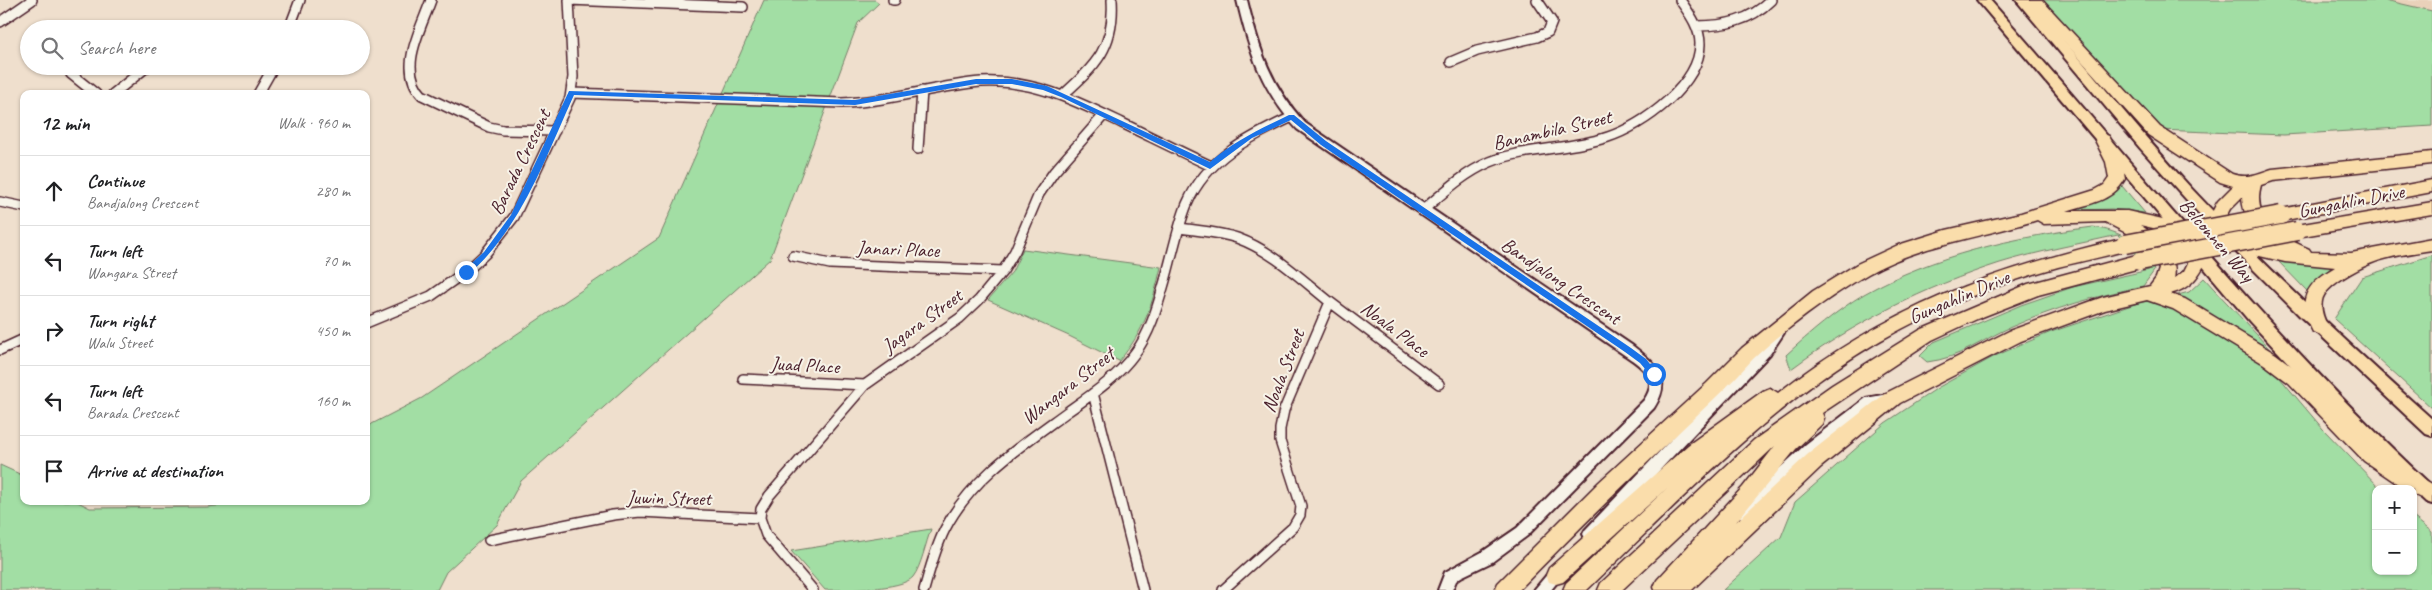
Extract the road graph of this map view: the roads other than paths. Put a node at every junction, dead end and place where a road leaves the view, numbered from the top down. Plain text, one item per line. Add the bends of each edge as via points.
1 (32, 0) edge
2 (300, 0) edge
3 (430, 0) edge
4 (569, 0) edge
5 (1112, 0) edge
6 (1242, 0) edge
7 (1537, 0) edge
8 (1680, 0) edge
9 (1770, 0) edge
10 (1983, 0) edge
11 (2022, 0) edge
12 (2034, 0) edge
13 (743, 7) dead end
14 (292, 20) edge
15 (0, 22) edge
16 (1696, 26) junction
17 (1451, 62) dead end
18 (72, 75) edge
19 (137, 75) edge
20 (269, 75) edge
21 (91, 90) edge
22 (118, 90) edge
23 (260, 90) edge
24 (922, 91) junction
25 (572, 92) junction
26 (1063, 96) junction
27 (1104, 115) junction
28 (1292, 117) junction
29 (555, 131) junction
30 (2103, 140) junction
31 (918, 149) dead end
32 (2432, 158) edge
33 (1210, 166) junction
34 (2254, 182) junction
35 (2432, 186) edge
36 (0, 202) edge
37 (20, 206) edge
38 (2432, 208) edge
39 (1422, 211) junction
40 (2082, 216) junction
41 (2021, 220) junction
42 (1180, 228) junction
43 (2179, 228) junction
44 (2212, 229) junction
45 (2236, 244) junction
46 (2432, 244) edge
47 (2201, 254) junction
48 (793, 256) dead end
49 (2368, 257) junction
50 (2321, 260) junction
51 (1003, 271) junction
52 (2151, 293) junction
53 (1330, 302) junction
54 (1786, 321) junction
55 (370, 322) edge
56 (2320, 327) junction
57 (20, 340) edge
58 (1865, 341) junction
59 (0, 350) edge
60 (743, 379) dead end
61 (1439, 384) dead end
62 (866, 385) junction
63 (1839, 390) junction
64 (1093, 393) junction
65 (2432, 430) edge
66 (2429, 494) edge
67 (760, 518) junction
68 (489, 540) dead end
69 (1556, 575) junction
70 (1667, 589) edge
71 (813, 590) edge
72 (924, 590) edge
73 (1143, 590) edge
74 (1223, 590) edge
75 (1445, 590) edge
76 (1505, 590) edge
77 (1541, 590) edge
78 (1573, 590) edge
79 (1608, 590) edge

1 - 15 street
2 - 14 street
3 - 29 street via 411,65 410,77 414,87 422,95 489,127
4 - 13 street
4 - 25 street, Barada Crescent
5 - 26 street via 1114,25 1104,53
6 - 28 street, Bandjalong Crescent via 1262,74
7 - 17 street via 1552,22 1548,32 1477,51
8 - 16 street, Banambila Street
9 - 16 street via 1740,21
10 - 30 main road, Belconnen Way
11 - 44 main road, Belconnen Way
12 - 34 highway via 2154,132 2226,178 2241,183
16 - 39 street, Banambila Street via 1700,54 1693,74 1678,92 1642,121 1607,138 1518,153 1488,163 1462,178
18 - 21 street
19 - 22 street
20 - 23 street
24 - 25 street via 868,101 831,103
24 - 26 street via 1000,81 1034,85
24 - 31 street
25 - 29 street, Barada Crescent
26 - 27 street
27 - 33 street
27 - 51 street, Jagara Street via 1054,172
28 - 33 street, Wangara Street via 1241,142
28 - 39 street, Bandjalong Crescent via 1323,143
29 - 55 street, Barada Crescent via 514,217 486,254 443,289 417,304
30 - 41 highway via 2116,169 2117,179 2110,190
30 - 43 main road, Belconnen Way
32 - 34 highway via 2286,172
33 - 42 street, Wangara Street via 1190,196
34 - 44 highway via 2225,202
34 - 50 highway via 2250,206 2259,224 2283,244
35 - 58 highway, Gungahlin Drive, bridge via 2125,244 2041,264 1930,308
36 - 37 street
38 - 63 highway, Gungahlin Drive, bridge via 2140,262 2034,289 1926,335
39 - 75 street, Bandjalong Crescent via 1643,361 1658,385 1657,393 1649,404 1522,532 1487,557 1456,572 1450,577
40 - 41 highway
40 - 43 highway via 2136,217
40 - 52 highway via 2124,223 2155,245 2165,259 2167,272 2164,282
41 - 54 highway via 1946,236 1862,268
42 - 53 street via 1238,238 1254,245
42 - 64 street, Wangara Street via 1160,305 1150,330 1135,354
43 - 44 main road
43 - 47 main road, Belconnen Way
44 - 45 main road
44 - 47 main road
45 - 50 highway via 2279,256
45 - 56 main road, Belconnen Way
46 - 49 highway
47 - 52 highway via 2188,279
47 - 66 main road, Belconnen Way via 2274,338
48 - 51 street, Janari Place via 830,264
49 - 50 highway
49 - 56 highway via 2332,278 2314,294 2312,310
51 - 62 street, Jagara Street via 980,300 960,318
52 - 66 highway via 2173,300 2270,359 2295,378 2371,455
52 - 70 highway via 2103,304 2015,336 1893,398 1849,431
53 - 61 street, Noala Place
53 - 74 street, Noala Street via 1280,424 1283,454 1301,505 1299,518
54 - 69 street via 1765,350 1594,529
54 - 76 highway via 1624,470
56 - 65 main road, Belconnen Way
57 - 59 street
58 - 69 highway via 1827,355 1724,428
58 - 78 highway, Gungahlin Drive via 1758,419
60 - 62 street, Juad Place
62 - 67 street, Jagara Street via 769,496
63 - 70 highway via 1789,443
63 - 79 highway, Gungahlin Drive via 1761,446
64 - 72 street, Wangara Street via 1007,456 964,498 940,536 929,564
64 - 73 street
67 - 68 street, Juwin Street via 640,512
67 - 71 street via 766,535
69 - 77 street

